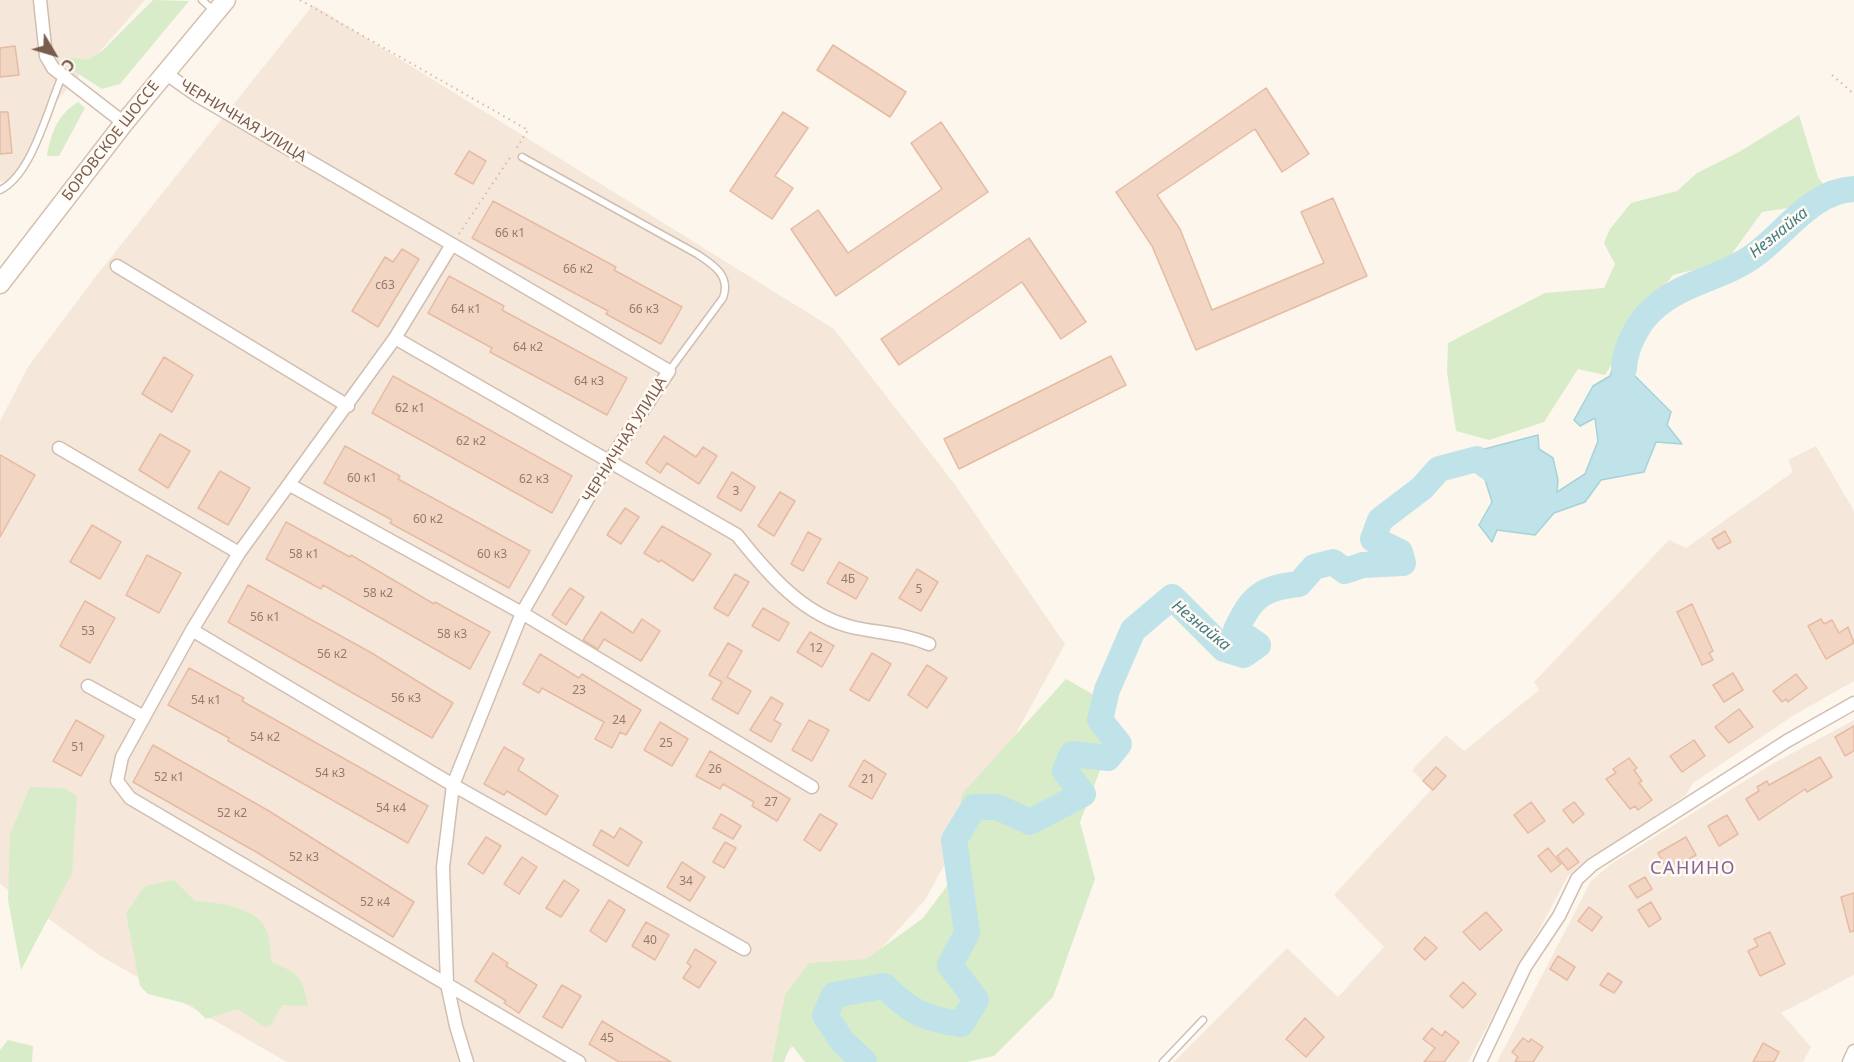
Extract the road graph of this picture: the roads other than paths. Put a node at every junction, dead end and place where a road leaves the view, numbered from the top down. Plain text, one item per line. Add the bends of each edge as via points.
1 (40, 0) edge
2 (215, 4) edge
3 (165, 73) junction
4 (62, 76) junction
5 (124, 123) junction
6 (522, 157) dead end
7 (0, 190) edge
8 (451, 246) junction
9 (117, 266) dead end
10 (0, 284) edge
11 (395, 338) junction
12 (669, 371) junction
13 (348, 406) junction
14 (59, 448) dead end
15 (610, 460) junction
16 (290, 485) junction
17 (239, 553) junction
18 (522, 613) junction
19 (192, 630) junction
20 (929, 644) dead end
21 (88, 686) dead end
22 (1854, 703) edge
23 (144, 717) junction
24 (453, 785) junction
25 (812, 787) dead end
26 (744, 949) dead end
27 (447, 984) junction
28 (1203, 1020) dead end
29 (1854, 1051) edge
30 (467, 1062) edge
31 (579, 1062) edge
32 (1163, 1062) edge
33 (1480, 1062) edge
34 (1849, 1062) edge

1 - 4 street via 45,56
2 - 3 main road, БОРОВСКОЕ ШОССЕ
3 - 5 main road, БОРОВСКОЕ ШОССЕ
3 - 8 street, ЧЕРНИЧНАЯ УЛИЦА
4 - 5 street
4 - 7 lane via 26,164 11,184
5 - 10 main road, БОРОВСКОЕ ШОССЕ
6 - 12 lane via 697,254 725,279 723,298
8 - 11 street
8 - 12 street, ЧЕРНИЧНАЯ УЛИЦА
9 - 13 street
11 - 13 street
11 - 15 street
12 - 15 street, ЧЕРНИЧНАЯ УЛИЦА
13 - 16 street
14 - 17 street
15 - 18 street, ЧЕРНИЧНАЯ УЛИЦА
15 - 20 street via 737,535 768,574 812,608 854,628
16 - 17 street
16 - 18 street
17 - 19 street
18 - 24 street, ЧЕРНИЧНАЯ УЛИЦА
18 - 25 street
19 - 23 street
19 - 24 street
21 - 23 street
22 - 33 street via 1602,858 1577,879 1559,916 1525,967
23 - 27 street via 118,770 117,781 129,798
24 - 26 street
24 - 27 street, ЧЕРНИЧНАЯ УЛИЦА via 443,867
27 - 30 street, ЧЕРНИЧНАЯ УЛИЦА
27 - 31 street
28 - 32 lane
29 - 34 street

